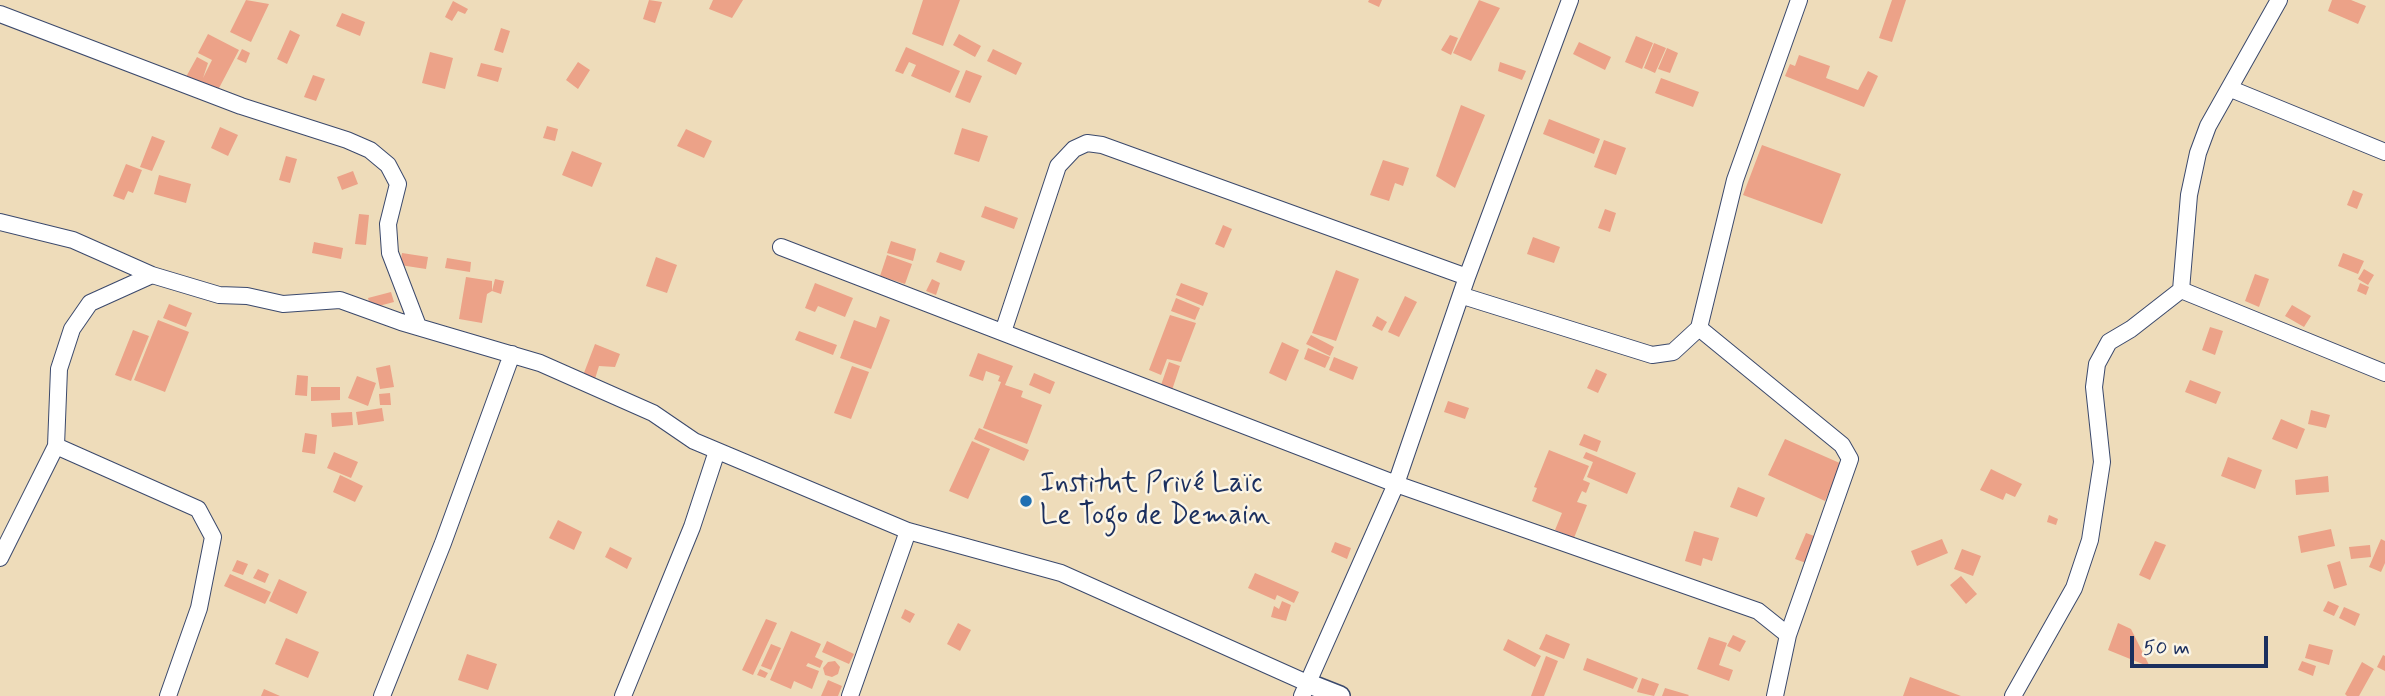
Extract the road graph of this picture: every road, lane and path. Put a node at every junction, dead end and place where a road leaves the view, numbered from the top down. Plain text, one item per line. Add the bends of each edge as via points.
1 (1570, 0) edge
2 (1799, 0) edge
3 (2279, 0) edge
4 (0, 14) edge
5 (2231, 89) junction
6 (2385, 152) edge
7 (0, 222) edge
8 (781, 247) dead end
9 (152, 275) junction
10 (1467, 277) junction
11 (2181, 290) junction
12 (1463, 296) junction
13 (418, 326) junction
14 (1699, 328) junction
15 (1003, 332) junction
16 (512, 354) junction
17 (2385, 373) edge
18 (56, 446) junction
19 (717, 451) junction
20 (1396, 484) junction
21 (908, 531) junction
22 (0, 558) edge
23 (1788, 635) junction
24 (1305, 690) edge
25 (168, 696) edge
26 (382, 696) edge
27 (623, 696) edge
28 (850, 696) edge
29 (1340, 696) edge
30 (1775, 696) edge
31 (2013, 696) edge

1 - 10 street
2 - 14 street via 1735,180
3 - 5 street
4 - 13 street via 370,150 388,165 398,184 388,224 390,253
5 - 6 street
5 - 11 street via 2197,153
7 - 9 street via 73,240
8 - 15 street
9 - 13 street via 219,295 283,304 340,300
9 - 18 street via 90,303 72,329 59,369
10 - 12 street
10 - 15 street via 1087,143 1058,166
11 - 17 street
11 - 31 street via 2109,342 2097,363 2094,387 2102,462 2090,540 2074,588
12 - 14 street via 1652,355 1673,352
12 - 20 street
13 - 16 street
14 - 23 street via 1842,445 1850,459
15 - 20 street
16 - 19 street via 653,413
16 - 26 street
18 - 22 street
18 - 25 street via 198,509 213,537 199,608
19 - 21 street
19 - 27 street via 692,527
20 - 23 street via 1758,611
20 - 24 street
21 - 24 street via 1061,573
21 - 28 street
23 - 30 street
24 - 29 street

